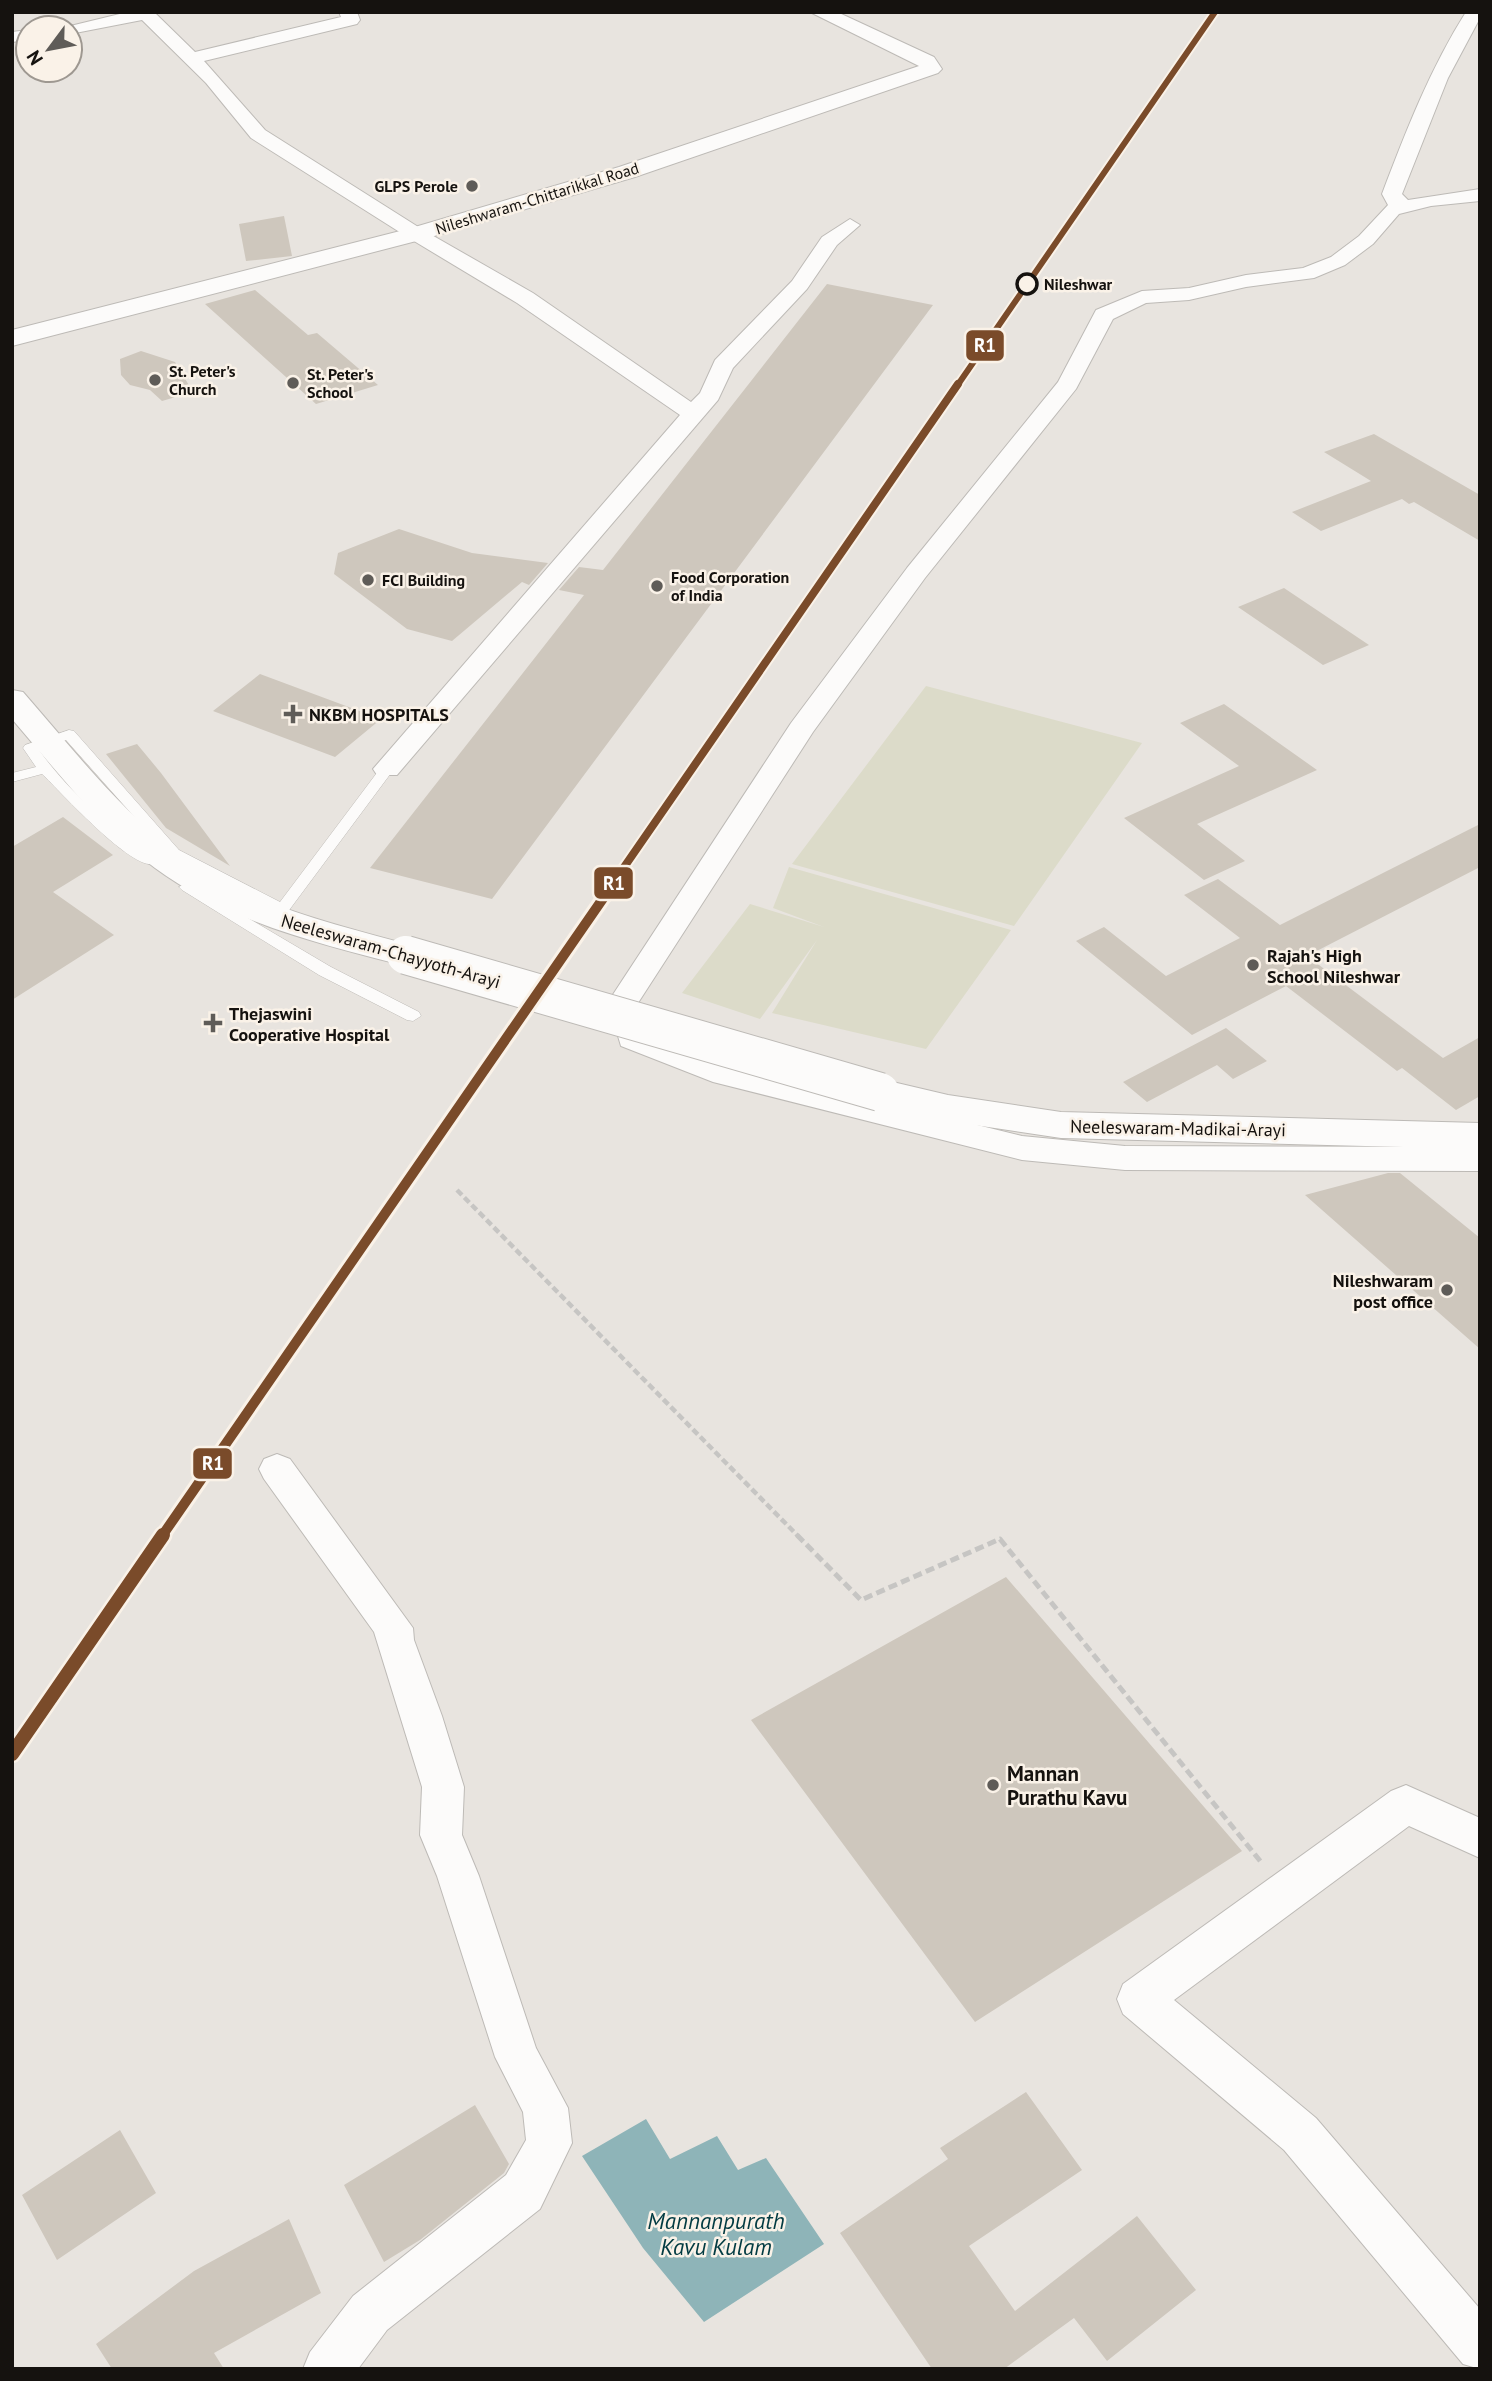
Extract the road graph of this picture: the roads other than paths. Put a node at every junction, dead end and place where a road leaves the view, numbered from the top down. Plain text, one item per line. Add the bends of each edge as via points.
1 (348, 12) edge
2 (820, 12) edge
3 (1475, 12) edge
4 (145, 13) edge
5 (84, 26) edge
6 (190, 59) junction
7 (1480, 195) edge
8 (1404, 206) junction
9 (850, 225) dead end
10 (416, 234) junction
11 (12, 338) edge
12 (693, 414) junction
13 (12, 699) edge
14 (46, 754) junction
15 (387, 769) joint
16 (12, 778) edge
17 (413, 1016) dead end
18 (880, 1092) joint
19 (1480, 1136) edge
20 (1480, 1159) edge
21 (277, 1469) dead end
22 (1480, 1839) edge
23 (1480, 2347) edge
24 (327, 2369) edge

1 - 6 street via 351,20 313,32
2 - 10 main road, Nileshwaram-Chittarikkal Road via 927,61 931,69 627,172
3 - 8 street via 1457,39 1392,194
4 - 5 street
4 - 6 street
6 - 10 street via 258,134
7 - 8 street
8 - 20 street via 1392,210 1366,240 1338,261 1307,274 1142,298 1104,315 1068,384 916,573 801,729 623,1003 632,1039 713,1071 1022,1148 1125,1158
9 - 12 street via 829,242 800,285 723,365 710,395
10 - 11 main road, Nileshwaram-Chittarikkal Road
10 - 12 street via 525,298
12 - 15 street
13 - 14 main road, Neeleswaram-Chayyoth-Arayi
14 - 15 lane via 69,734 174,853 282,910
14 - 16 lane
14 - 17 lane via 120,841 234,918
14 - 18 main road, Neeleswaram-Chayyoth-Arayi, bridge via 168,861 265,915
18 - 19 main road, Neeleswaram-Madikai-Arayi via 948,1108 1061,1125
21 - 24 street via 393,1628 443,1787 441,1835 517,2057 545,2108 549,2143 523,2192 370,2313
22 - 23 street via 1406,1804 1139,1999 1300,2134

